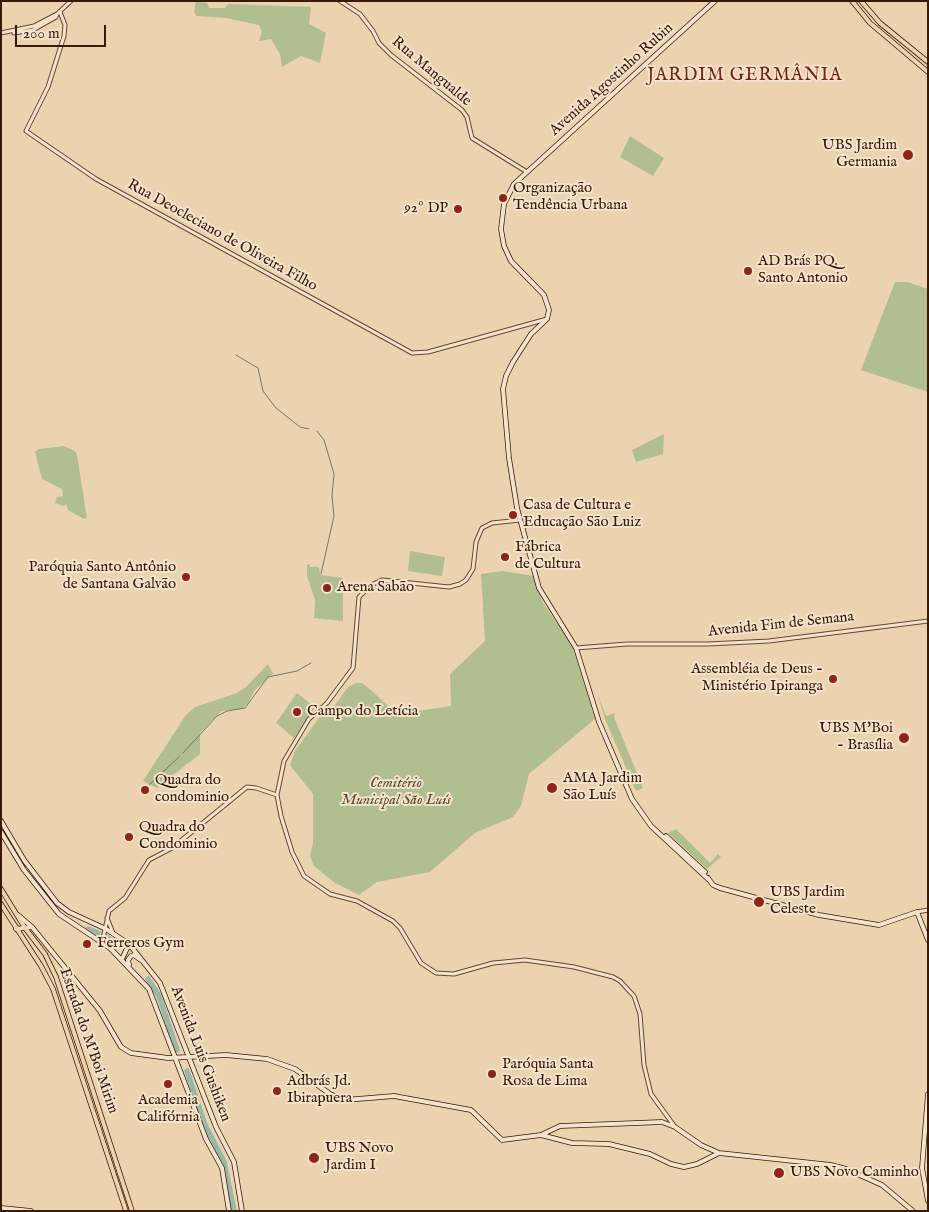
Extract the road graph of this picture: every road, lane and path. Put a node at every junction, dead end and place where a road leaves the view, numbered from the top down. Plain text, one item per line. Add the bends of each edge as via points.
1 (71, 1) edge
2 (340, 1) edge
3 (715, 1) edge
4 (852, 1) edge
5 (861, 1) edge
6 (58, 13) junction
7 (1, 33) edge
8 (928, 62) edge
9 (928, 72) edge
10 (527, 172) junction
11 (547, 319) junction
12 (520, 520) junction
13 (928, 621) edge
14 (576, 648) junction
15 (277, 795) junction
16 (1, 821) edge
17 (1, 832) edge
18 (1, 889) edge
19 (1, 904) edge
20 (928, 910) edge
21 (15, 912) junction
22 (917, 912) junction
23 (107, 915) junction
24 (32, 927) junction
25 (25, 928) junction
26 (104, 928) junction
27 (16, 929) junction
28 (114, 933) junction
29 (928, 940) edge
30 (102, 943) junction
31 (129, 944) junction
32 (122, 959) junction
33 (147, 964) junction
34 (131, 970) junction
35 (188, 1056) junction
36 (174, 1058) junction
37 (81, 1072) junction
38 (90, 1079) junction
39 (928, 1094) edge
40 (664, 1114) junction
41 (662, 1122) junction
42 (675, 1127) junction
43 (550, 1130) junction
44 (541, 1134) junction
45 (551, 1138) junction
46 (711, 1150) junction
47 (719, 1153) junction
48 (712, 1156) junction
49 (928, 1201) edge
50 (1, 1208) edge
51 (31, 1211) edge
52 (126, 1211) edge
53 (132, 1211) edge
54 (229, 1211) edge
55 (242, 1211) edge
56 (913, 1211) edge

1 - 6 street
2 - 10 street, Rua Mangualde via 360,14 391,55 462,110 472,138
3 - 10 main road, Avenida Agostinho Rubin
4 - 9 main road via 870,23
5 - 8 main road via 880,22
6 - 7 street via 33,30
6 - 11 street, Rua Deocleciano de Oliveira Filho via 65,24 64,36 48,86 26,131 118,192 412,353 428,352
10 - 11 main road, Avenida Agostinho Rubin via 508,194 501,229 511,261 547,301
11 - 12 main road via 524,345 504,383 509,458
12 - 14 main road via 542,596
12 - 15 street via 492,523 482,528 476,542 473,569 460,584 449,587 382,580 371,585 359,597 356,656 350,673 310,719 284,761
13 - 14 street, Avenida Fim de Semana via 769,641
14 - 22 main road via 598,722 632,799 647,820 691,858 712,884 819,915 880,925
15 - 23 street via 251,787 242,790 172,848 149,860 125,898
15 - 40 street via 292,852 304,876 330,894 357,901 393,921 428,969 454,974 507,961 537,960 613,977 625,985 634,996 640,1014 644,1065 651,1094
16 - 26 main road, Avenida Luis Gushiken via 24,860 57,903
17 - 30 main road, Avenida Luis Gushiken via 24,870 59,914
18 - 21 main road, Estrada do M'Boi Mirim
19 - 27 main road, Estrada do M'Boi Mirim
20 - 22 street
21 - 24 main road
21 - 25 main road, Estrada do M'Boi Mirim
22 - 29 main road
23 - 26 street
23 - 28 street
24 - 25 main road
24 - 36 main road via 92,1000 124,1050
25 - 27 main road
25 - 38 main road, Estrada do M'Boi Mirim via 45,954 56,977
26 - 28 main road, Avenida Luis Gushiken
26 - 30 street
27 - 37 main road, Estrada do M'Boi Mirim via 49,980
28 - 31 main road, Avenida Luis Gushiken
30 - 32 main road, Avenida Luis Gushiken
31 - 32 main road
31 - 33 main road, Avenida Luis Gushiken
32 - 34 main road, Avenida Luis Gushiken
33 - 34 main road via 133,955 128,960
33 - 35 main road, Avenida Luis Gushiken via 167,998
34 - 36 main road, Avenida Luis Gushiken via 154,999
35 - 36 main road
35 - 44 main road via 246,1055 267,1059 302,1073 339,1099 349,1101 394,1096 464,1108 478,1115 502,1140
35 - 55 main road, Avenida Luis Gushiken via 216,1127 234,1162
36 - 54 main road, Avenida Luis Gushiken via 206,1139 222,1168
37 - 38 main road
37 - 52 main road, Estrada do M'Boi Mirim
38 - 53 main road, Estrada do M'Boi Mirim
39 - 49 main road via 922,1168
40 - 41 street
40 - 42 street
41 - 42 main road
41 - 43 main road via 565,1125
42 - 46 main road
43 - 44 main road
43 - 45 main road
44 - 45 main road
45 - 48 main road via 616,1145 684,1167
46 - 47 main road
46 - 48 main road
47 - 48 main road
47 - 56 main road via 846,1169 882,1185
50 - 51 main road

